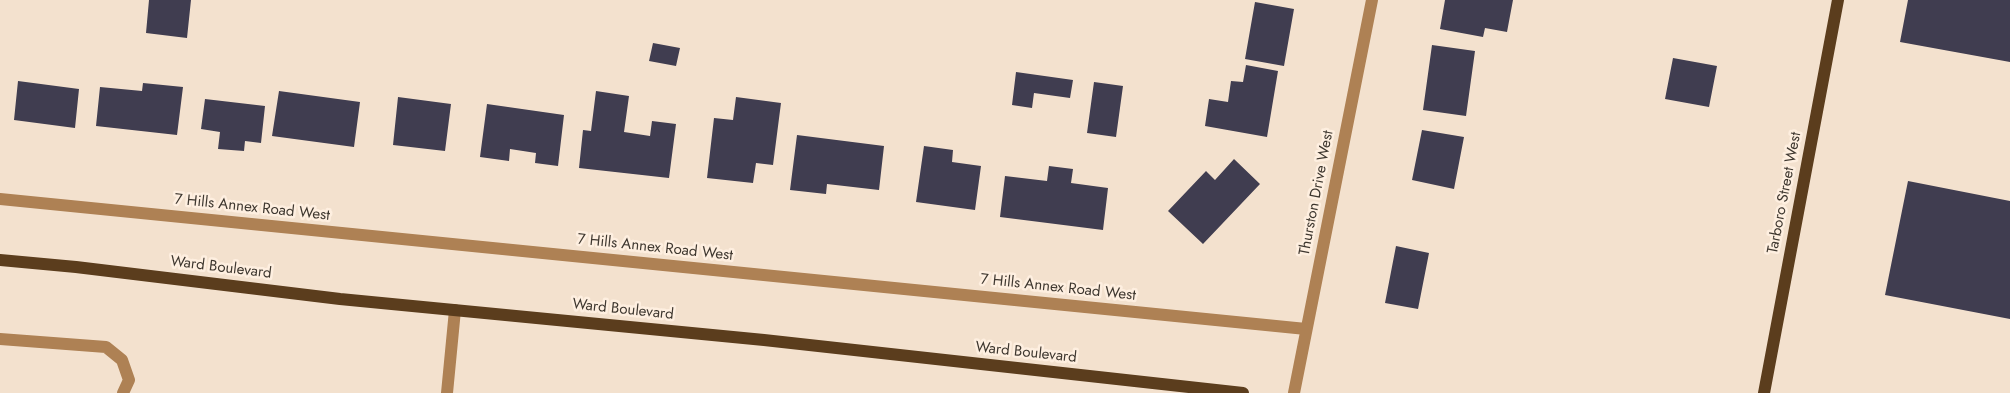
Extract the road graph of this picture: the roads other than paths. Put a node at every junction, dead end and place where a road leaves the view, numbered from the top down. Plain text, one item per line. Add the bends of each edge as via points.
1 (1372, 0) edge
2 (1838, 0) edge
3 (0, 199) edge
4 (0, 260) edge
5 (455, 310) junction
6 (1306, 329) junction
7 (0, 339) edge
8 (123, 393) edge
9 (447, 393) edge
10 (1243, 393) edge
11 (1294, 393) edge
12 (1764, 393) edge

1 - 6 street, Thurston Drive West
2 - 12 main road, Tarboro Street West
3 - 6 street, 7 Hills Annex Road West
4 - 5 main road, Ward Boulevard
5 - 9 street
5 - 10 main road, Ward Boulevard via 774,341
6 - 11 street, Thurston Drive West
7 - 8 street via 106,347 122,360 129,380

